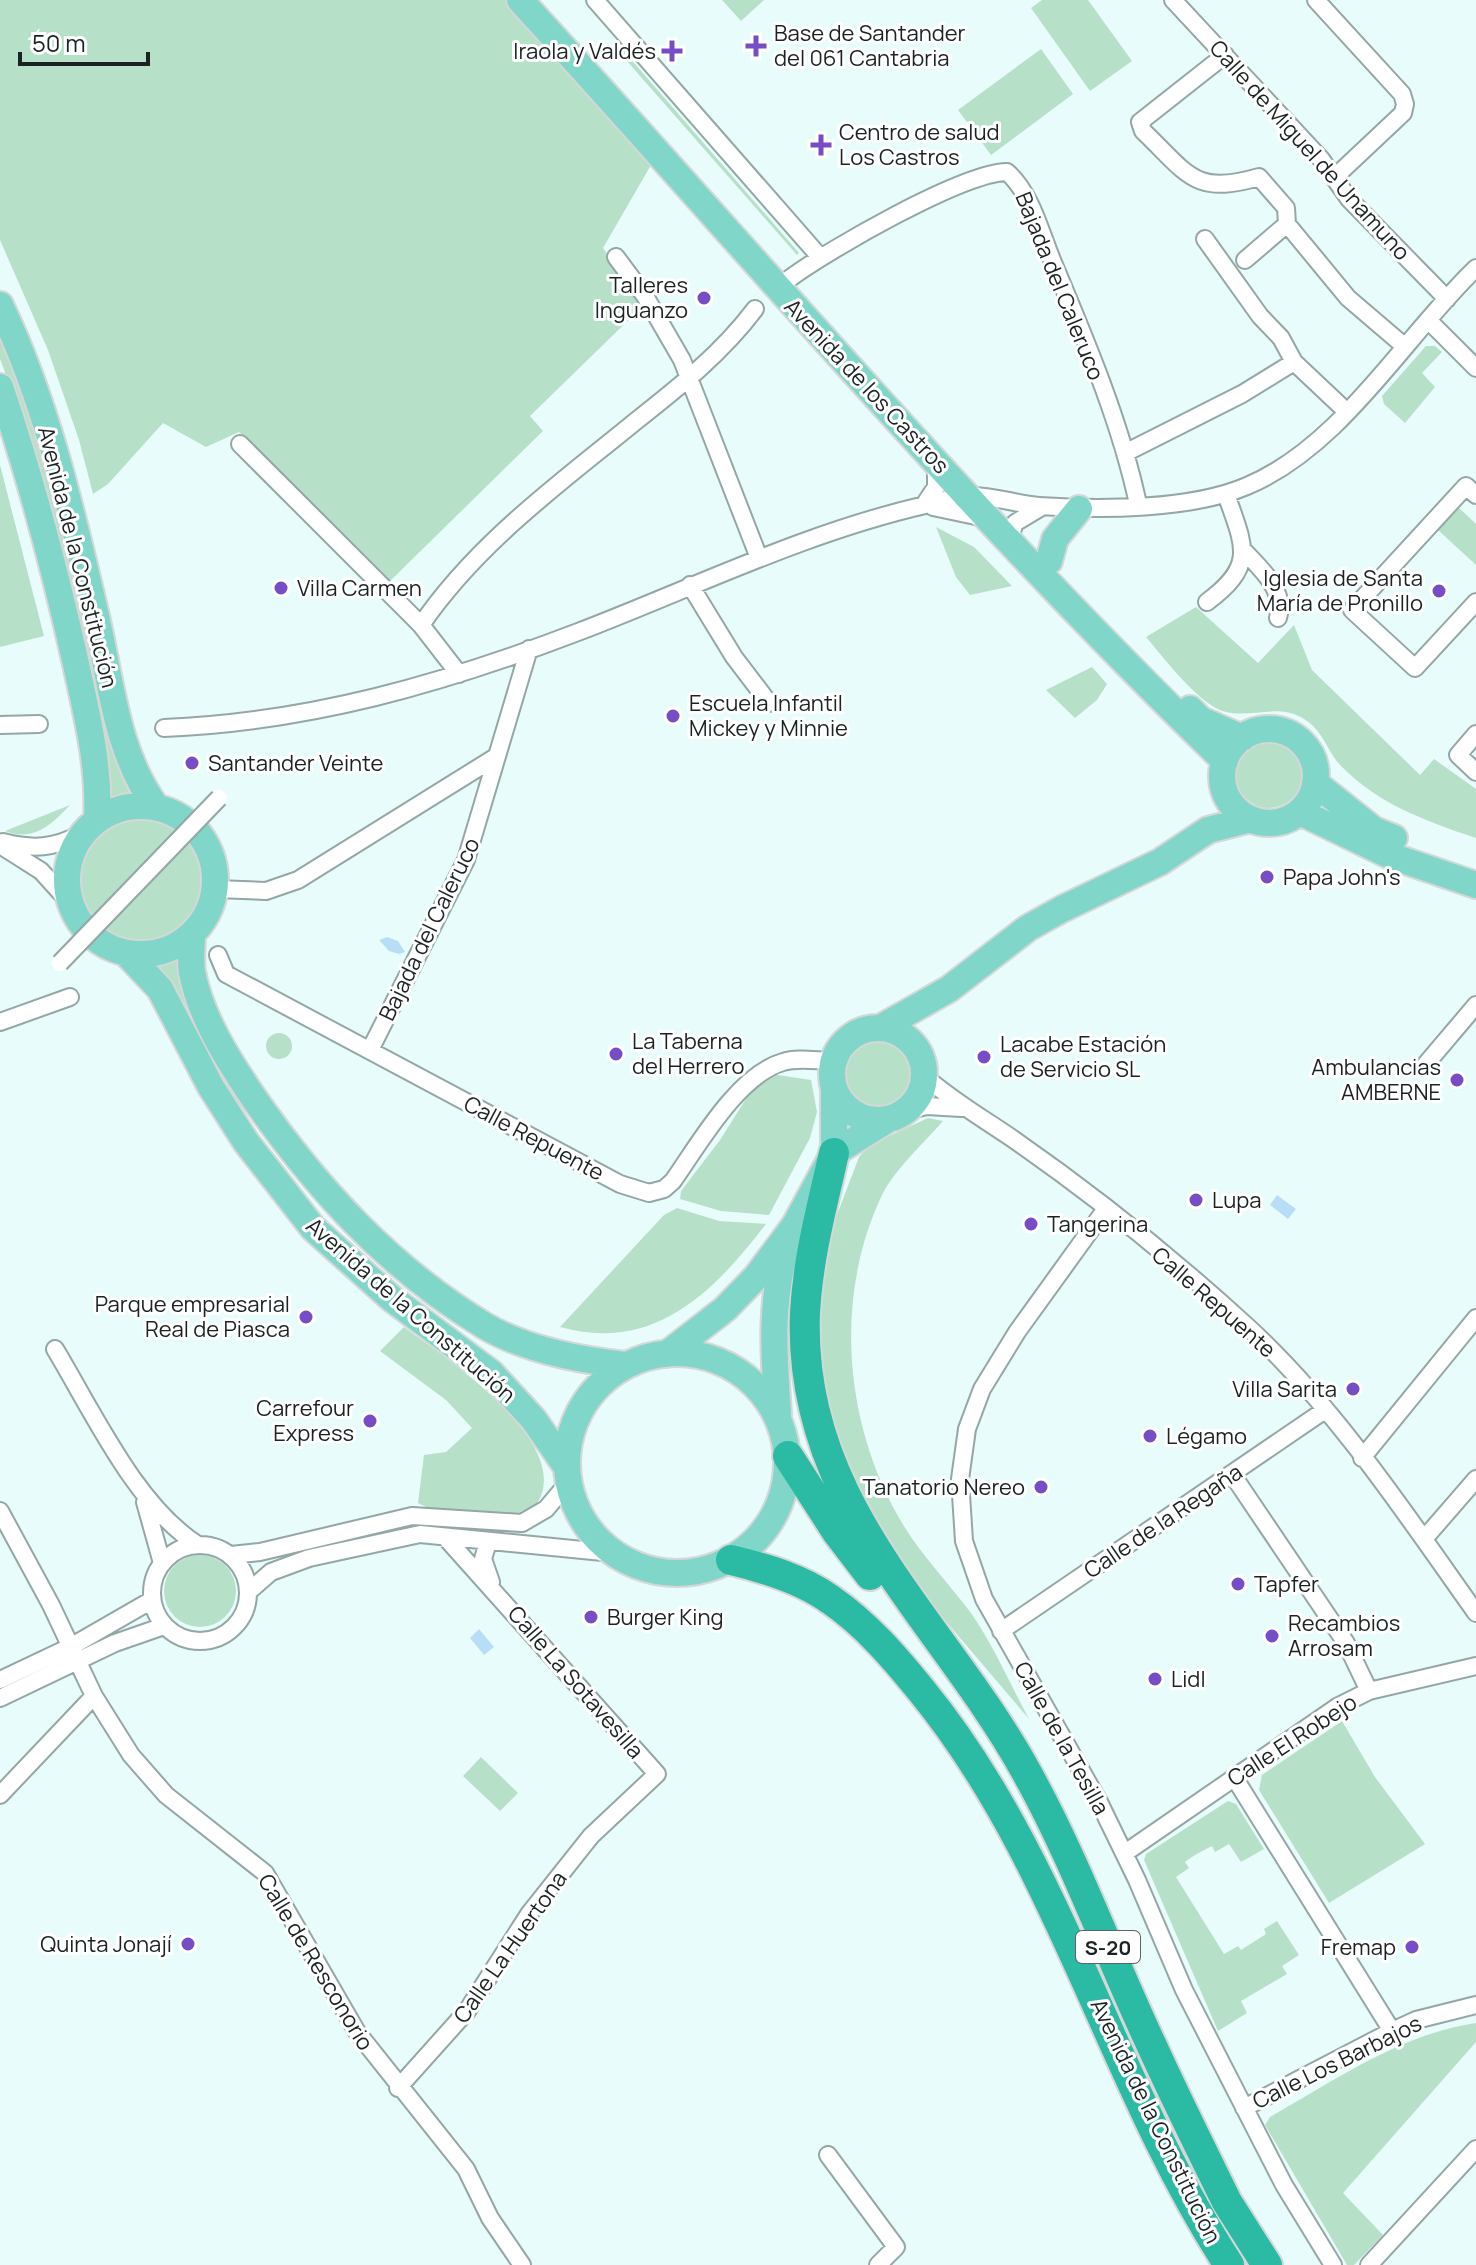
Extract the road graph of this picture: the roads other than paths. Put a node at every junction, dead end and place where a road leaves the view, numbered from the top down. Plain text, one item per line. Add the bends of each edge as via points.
1 (520, 0) edge
2 (544, 0) edge
3 (595, 0) edge
4 (1173, 0) edge
5 (1316, 0) edge
6 (1225, 55) junction
7 (1336, 176) junction
8 (1287, 224) junction
9 (1205, 239) dead end
10 (616, 257) dead end
11 (820, 257) junction
12 (1245, 260) dead end
13 (1476, 268) edge
14 (789, 279) junction
15 (1447, 299) junction
16 (0, 305) edge
17 (755, 309) dead end
18 (1428, 320) junction
19 (1403, 345) junction
20 (1294, 362) junction
21 (1476, 368) edge
22 (687, 381) junction
23 (0, 387) edge
24 (1347, 412) junction
25 (240, 444) dead end
26 (1127, 452) junction
27 (935, 459) junction
28 (1226, 494) junction
29 (1476, 495) edge
30 (1138, 504) junction
31 (924, 505) junction
32 (1046, 506) junction
33 (1079, 509) junction
34 (996, 516) junction
35 (1245, 552) junction
36 (759, 558) junction
37 (1049, 561) junction
38 (690, 585) junction
39 (1207, 602) dead end
40 (1476, 602) edge
41 (1278, 618) dead end
42 (421, 625) junction
43 (529, 649) junction
44 (459, 674) junction
45 (769, 703) dead end
46 (39, 724) dead end
47 (0, 725) edge
48 (164, 728) dead end
49 (1476, 734) edge
50 (1242, 738) junction
51 (494, 758) junction
52 (1476, 772) edge
53 (1224, 773) junction
54 (1315, 783) junction
55 (219, 798) dead end
56 (157, 808) junction
57 (1300, 812) junction
58 (1251, 819) junction
59 (90, 827) junction
60 (1208, 830) junction
61 (0, 843) edge
62 (1476, 868) edge
63 (1476, 885) edge
64 (216, 889) junction
65 (70, 903) junction
66 (192, 935) junction
67 (127, 954) junction
68 (218, 955) dead end
69 (60, 963) dead end
70 (949, 989) junction
71 (70, 997) dead end
72 (1476, 1005) edge
73 (0, 1022) edge
74 (882, 1027) junction
75 (370, 1050) junction
76 (833, 1061) junction
77 (1426, 1064) dead end
78 (922, 1065) junction
79 (834, 1089) junction
80 (962, 1109) junction
81 (896, 1116) junction
82 (834, 1153) junction
83 (1105, 1210) junction
84 (795, 1225) junction
85 (1476, 1318) edge
86 (55, 1349) dead end
87 (667, 1354) junction
88 (625, 1365) junction
89 (1325, 1410) junction
90 (779, 1417) junction
91 (788, 1456) junction
92 (1362, 1458) junction
93 (1232, 1474) junction
94 (567, 1475) junction
95 (1476, 1479) edge
96 (142, 1493) junction
97 (0, 1511) edge
98 (445, 1537) junction
99 (1424, 1539) junction
100 (488, 1542) junction
101 (198, 1545) junction
102 (613, 1553) junction
103 (231, 1555) junction
104 (731, 1560) junction
105 (162, 1563) junction
106 (495, 1591) junction
107 (248, 1592) junction
108 (152, 1600) junction
109 (1476, 1613) edge
110 (164, 1626) junction
111 (1001, 1631) junction
112 (934, 1638) junction
113 (75, 1653) junction
114 (1476, 1666) edge
115 (0, 1680) edge
116 (1369, 1691) junction
117 (94, 1696) junction
118 (0, 1698) edge
119 (657, 1774) joint
120 (1234, 1777) junction
121 (0, 1795) edge
122 (1125, 1853) junction
123 (1476, 2005) edge
124 (1392, 2031) junction
125 (398, 2088) junction
126 (1244, 2108) junction
127 (1476, 2149) edge
128 (828, 2155) dead end
129 (522, 2265) edge
130 (878, 2265) edge
131 (1229, 2265) edge
132 (1267, 2265) edge
133 (1333, 2265) edge
134 (1369, 2265) edge

1 - 27 main road, Avenida de los Castros
2 - 14 main road, Avenida de los Castros
3 - 11 street
4 - 6 street, Calle de Miguel de Unamuno
5 - 7 street via 1402,94 1405,104 1403,113
6 - 7 street, Calle de Miguel de Unamuno
6 - 8 street via 1140,122 1143,131 1199,182 1216,186 1259,177 1286,208
7 - 15 street, Calle de Miguel de Unamuno via 1349,199
8 - 12 street
8 - 19 street via 1348,298
9 - 20 street
10 - 22 street via 673,341
11 - 14 street, Bajada del Caleruco
11 - 26 street, Bajada del Caleruco via 951,189 1007,172 1022,188
13 - 15 street
14 - 34 main road, Avenida de los Castros
15 - 18 street
16 - 56 main road, Avenida de la Constitución via 66,493 130,765
17 - 22 street
18 - 19 street
18 - 21 street
19 - 24 street
20 - 24 street
20 - 26 street
22 - 36 street
22 - 42 street via 482,549
23 - 59 main road, Avenida de la Constitución via 39,510 96,760
24 - 28 street via 1289,463
25 - 42 street
26 - 30 street, Bajada del Caleruco
27 - 31 street via 936,487
27 - 34 main road, Avenida de los Castros
28 - 30 street via 1203,501
28 - 35 street
29 - 40 street via 1466,486 1352,610 1415,668
30 - 33 street
31 - 34 street
31 - 34 street
31 - 36 street
32 - 33 street
32 - 34 street
32 - 34 street
33 - 37 main road via 1055,539
34 - 37 main road, Avenida de los Castros
34 - 53 main road, Avenida de los Castros
35 - 39 street via 1236,573
35 - 41 street via 1270,578 1281,607
36 - 38 street
37 - 50 main road, Avenida de los Castros via 1201,720
38 - 43 street
38 - 45 street
42 - 44 street
43 - 44 street
43 - 51 street, Bajada del Caleruco
44 - 48 street via 264,722
46 - 47 street
49 - 52 street via 1458,755
50 - 53 main road
50 - 54 main road via 1268,729 1294,736 1312,756
51 - 64 street via 298,880 266,891
51 - 75 street, Bajada del Caleruco via 463,869
53 - 58 main road via 1229,800
53 - 60 main road
54 - 57 main road
54 - 62 main road via 1374,830
55 - 69 street, bridge
56 - 59 main road via 116,809
56 - 64 main road via 190,823 202,837 214,862
57 - 58 main road via 1276,822
57 - 63 main road via 1391,856
58 - 60 main road
59 - 61 street via 47,848
59 - 65 main road via 74,846 67,870
60 - 70 main road via 1160,862 1028,928
61 - 65 street via 41,871
64 - 66 main road via 204,922
65 - 67 main road via 91,936
66 - 67 main road via 161,952
66 - 88 main road, Avenida de la Constitución via 194,982 236,1071 299,1162 370,1239 412,1276 488,1327 585,1361
67 - 94 main road, Avenida de la Constitución via 160,989 246,1142 313,1228 391,1298 491,1373 534,1420
68 - 75 street, Calle Repuente via 226,974
70 - 74 main road
70 - 78 main road via 930,1021
71 - 73 street
72 - 77 street
74 - 76 main road via 857,1032
74 - 78 main road via 904,1035
75 - 76 street, Calle Repuente via 563,1156 649,1193 673,1181 760,1072 790,1060
76 - 79 main road
78 - 80 street, Calle Repuente
78 - 81 main road via 919,1096
79 - 81 main road via 851,1112 874,1120
79 - 82 main road
80 - 81 street, Calle Repuente via 927,1106
80 - 83 street, Calle Repuente via 1011,1138
81 - 82 main road
82 - 84 main road
82 - 112 highway via 809,1265 805,1314 810,1393 820,1438 850,1507
83 - 89 street, Calle Repuente via 1247,1327
83 - 111 street, Calle de la Tesilla via 1000,1357 967,1429 960,1479 964,1541
84 - 87 main road via 725,1309
84 - 90 main road via 784,1256 773,1325
85 - 92 street
86 - 96 street
87 - 88 main road
87 - 90 main road via 724,1364 756,1385
88 - 94 main road via 588,1397 568,1442
89 - 92 street, Calle Repuente
89 - 93 street, Calle de la Regaña
90 - 91 main road
91 - 104 main road via 785,1487 774,1516 763,1533
91 - 112 highway, S-20 via 868,1573
92 - 99 street, Calle Repuente
93 - 111 street, Calle de la Regaña
93 - 116 street via 1346,1643
94 - 102 main road via 579,1515
94 - 103 street via 546,1509 522,1523 412,1516
95 - 99 street
96 - 101 street via 173,1529
96 - 105 street
97 - 113 street, Calle de Resconorio
98 - 100 street
98 - 106 street, Calle La Sotavesilla
98 - 107 street via 420,1534 309,1558 271,1572
99 - 109 street, Calle Repuente
100 - 102 street
100 - 106 street, Calle La Sotavesilla via 483,1559
101 - 103 street
101 - 105 street via 178,1550
102 - 104 main road via 658,1572 708,1569
103 - 107 street via 246,1578
104 - 131 highway, Avenida de la Constitución / S-20 via 772,1570 831,1600 891,1654 977,1763 1037,1873 1204,2227
105 - 108 street
106 - 119 street, Calle La Sotavesilla
107 - 110 street via 245,1611 234,1628 218,1638 189,1640
108 - 110 street
108 - 113 street
110 - 113 street
111 - 122 street, Calle de la Tesilla
112 - 132 highway, Avenida de la Constitución / S-20 via 967,1678 1029,1776 1227,2202
113 - 115 street
113 - 117 street, Calle de Resconorio
113 - 118 street
114 - 116 street, Calle El Robejo
116 - 120 street, Calle El Robejo
117 - 121 street
117 - 125 street, Calle de Resconorio via 151,1781 265,1873 357,2032
119 - 125 street, Calle La Huertona via 591,1836 529,1914 467,2011
120 - 122 street, Calle El Robejo
120 - 124 street
122 - 126 street, Calle de la Tesilla via 1184,1990
123 - 124 street, Calle Los Barbajos
124 - 126 street, Calle Los Barbajos
125 - 129 street, Calle de Resconorio via 466,2169
126 - 133 street, Calle de la Tesilla
127 - 134 street
128 - 130 street via 896,2247

